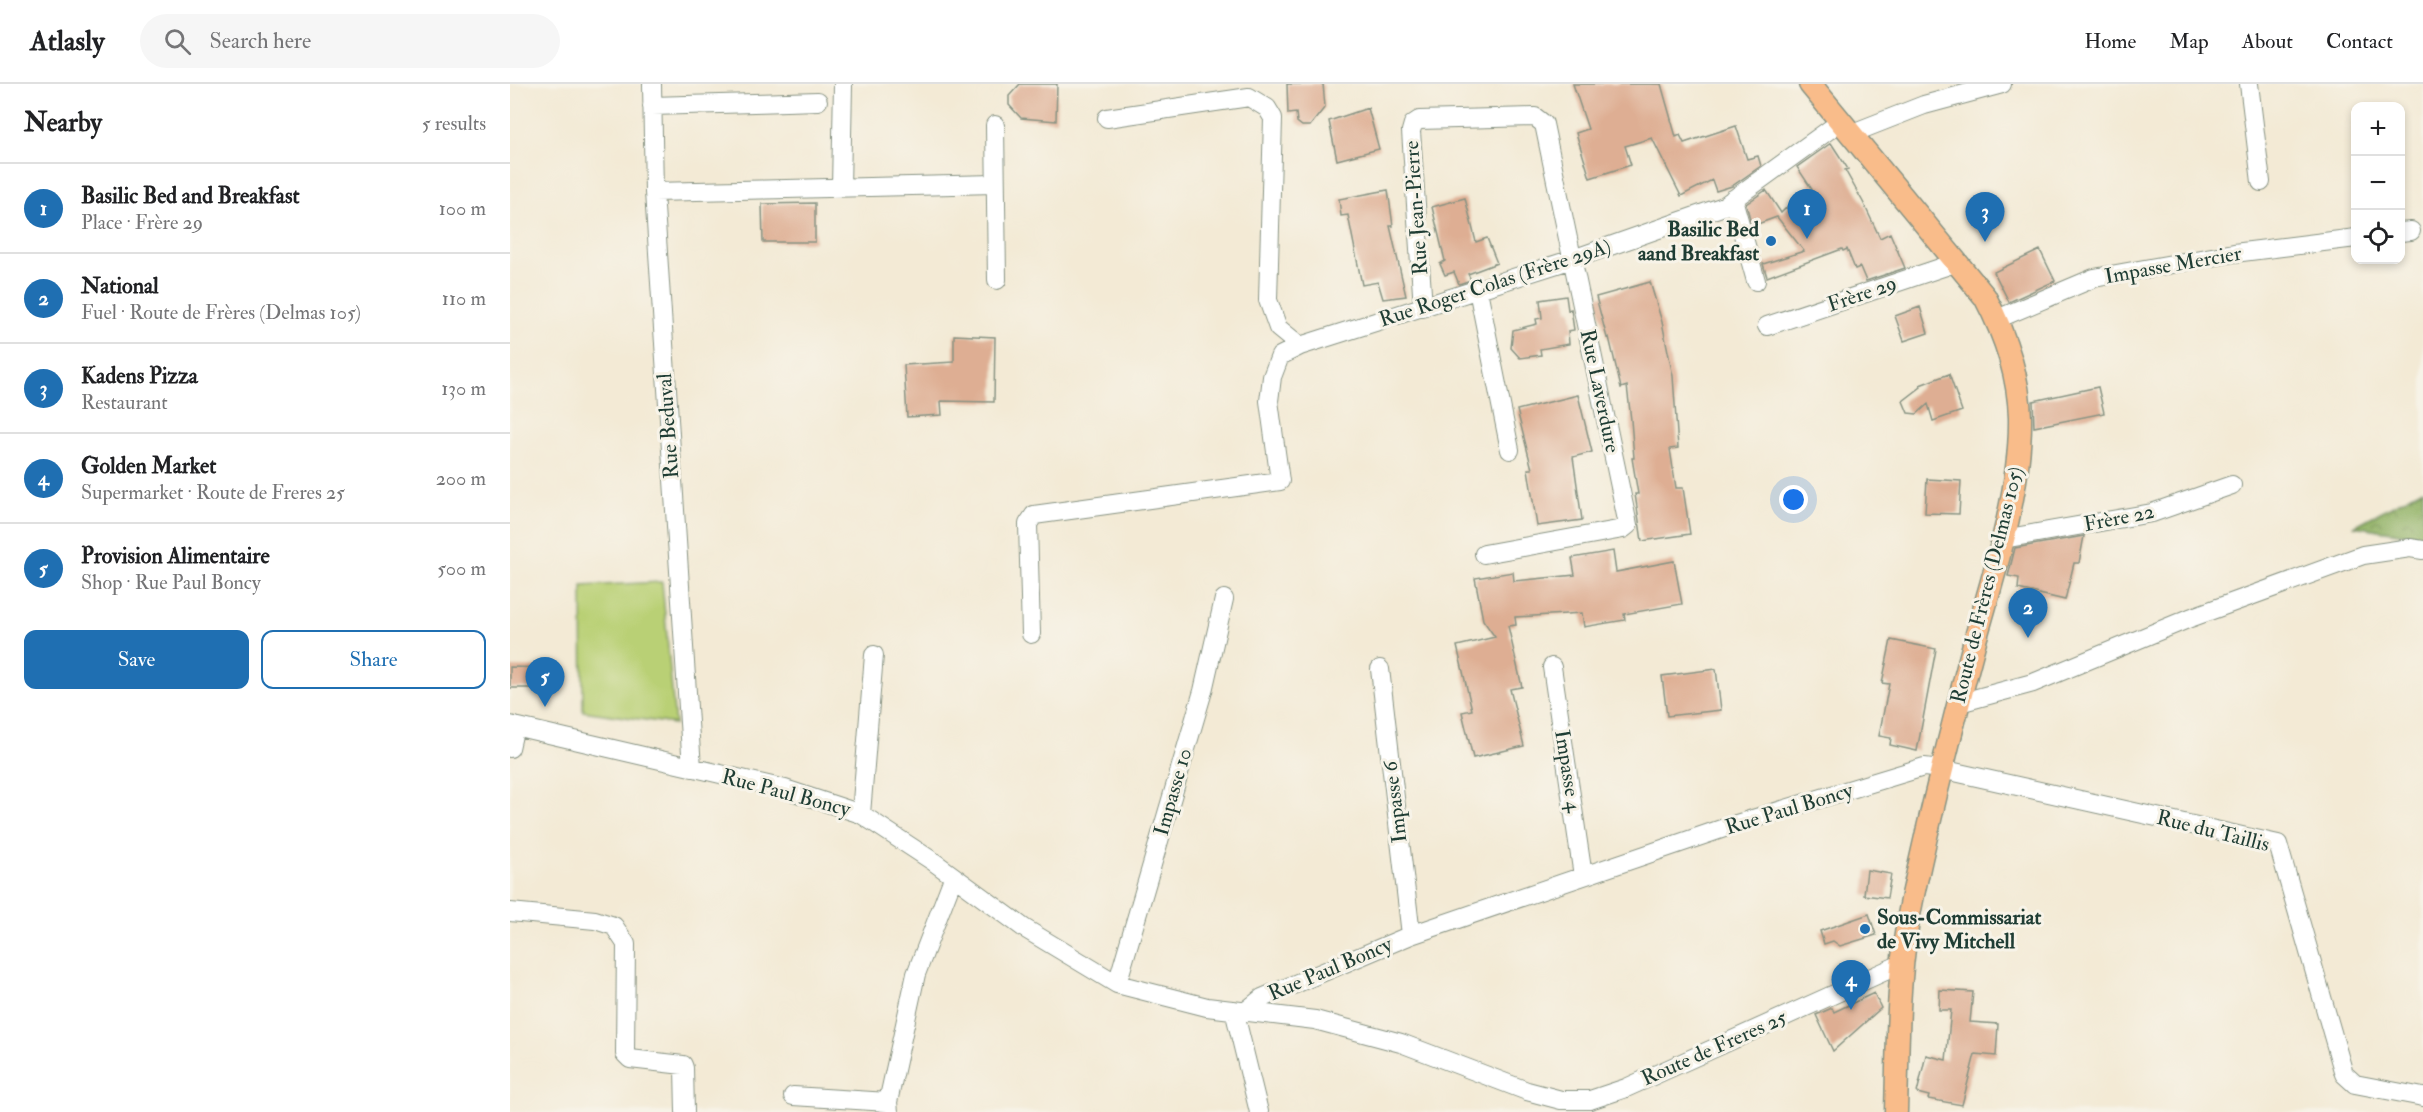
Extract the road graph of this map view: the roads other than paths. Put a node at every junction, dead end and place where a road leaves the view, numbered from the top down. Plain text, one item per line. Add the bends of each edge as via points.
1 (652, 84) edge
2 (843, 84) edge
3 (1810, 84) edge
4 (2002, 84) edge
5 (2249, 84) edge
6 (818, 100) dead end
7 (652, 106) junction
8 (1535, 117) joint
9 (1107, 118) dead end
10 (995, 125) dead end
11 (1845, 128) junction
12 (2261, 182) dead end
13 (995, 184) junction
14 (841, 188) junction
15 (654, 192) junction
16 (1733, 199) junction
17 (2351, 238) edge
18 (1574, 259) junction
19 (1958, 262) junction
20 (997, 280) dead end
21 (1756, 281) dead end
22 (1478, 290) junction
23 (1423, 308) junction
24 (1997, 319) junction
25 (1767, 326) dead end
26 (1300, 346) junction
27 (1510, 450) dead end
28 (2232, 485) dead end
29 (2003, 539) junction
30 (2423, 550) edge
31 (1484, 554) dead end
32 (1224, 599) dead end
33 (1031, 634) dead end
34 (874, 654) dead end
35 (1552, 667) dead end
36 (1380, 669) dead end
37 (1959, 703) junction
38 (513, 726) edge
39 (510, 748) edge
40 (692, 768) junction
41 (1941, 769) junction
42 (861, 814) junction
43 (1583, 876) junction
44 (953, 878) junction
45 (510, 912) edge
46 (1411, 935) junction
47 (1901, 964) junction
48 (1117, 984) junction
49 (1240, 1010) junction
50 (793, 1096) dead end
51 (2423, 1097) edge
52 (889, 1107) edge
53 (685, 1112) edge
54 (1259, 1112) edge
55 (1896, 1112) edge

1 - 7 street, Rue Beduval
2 - 14 street
3 - 11 main road, Route de Frères (Delmas 105)
4 - 11 street, Rue Roger Colas (Frère 29A)
5 - 12 street
6 - 7 street
7 - 15 street, Rue Beduval
8 - 18 street, Rue Laverdure via 1544,124
8 - 23 street, Rue Jean-Pierre via 1419,120 1413,124
9 - 26 street via 1249,97 1267,108 1273,118 1268,300 1278,328
10 - 13 street
11 - 16 street, Rue Roger Colas (Frère 29A)
11 - 19 main road, Route de Frères (Delmas 105)
13 - 14 street
13 - 20 street
14 - 15 street
15 - 40 street, Rue Beduval
16 - 18 street, Rue Roger Colas (Frère 29A) via 1724,206
16 - 21 street
17 - 24 street, Impasse Mercier via 2234,253 2094,278
18 - 22 street, Rue Roger Colas (Frère 29A)
18 - 31 street, Rue Laverdure via 1628,525
19 - 24 main road, Route de Frères (Delmas 105)
19 - 25 street, Frère 29
22 - 23 street, Rue Roger Colas (Frère 29A)
22 - 27 street
23 - 26 street, Rue Roger Colas (Frère 29A)
24 - 29 main road, Route de Frères (Delmas 105) via 2013,363 2020,417 2018,458
26 - 33 street, Rue Roger Colas (Frère 29A) via 1280,357 1272,377 1269,401 1280,481 1034,515 1028,524
28 - 29 street, Frère 22 via 2152,513
29 - 37 main road, Route de Frères (Delmas 105)
30 - 37 street via 2410,548 2363,555 2190,618 2033,683
32 - 48 street, Impasse 10 via 1203,691
34 - 42 street
35 - 43 street, Impasse 4
36 - 46 street, Impasse 6
37 - 41 main road, Route de Frères (Delmas 105)
38 - 39 street
38 - 40 street, Rue Paul Boncy
40 - 42 street, Rue Paul Boncy via 785,789
41 - 43 street, Rue Paul Boncy via 1924,767
41 - 47 main road, Route de Frères (Delmas 105)
41 - 51 street, Rue du Taillis via 2278,844 2344,1074 2355,1084
42 - 44 street, Rue Paul Boncy
43 - 46 street, Rue Paul Boncy
44 - 48 street, Rue Paul Boncy via 1024,928
44 - 52 street via 916,974
45 - 53 street via 595,920 614,926 626,944 625,1054 630,1059 683,1065
46 - 49 street, Rue Paul Boncy
47 - 49 street, Route de Freres 25 via 1626,1088 1590,1100 1561,1100 1527,1091 1401,1043 1315,1020
47 - 55 main road, Route de Frères (Delmas 105)
48 - 49 street, Rue Paul Boncy via 1197,1004
49 - 54 street
50 - 52 street

